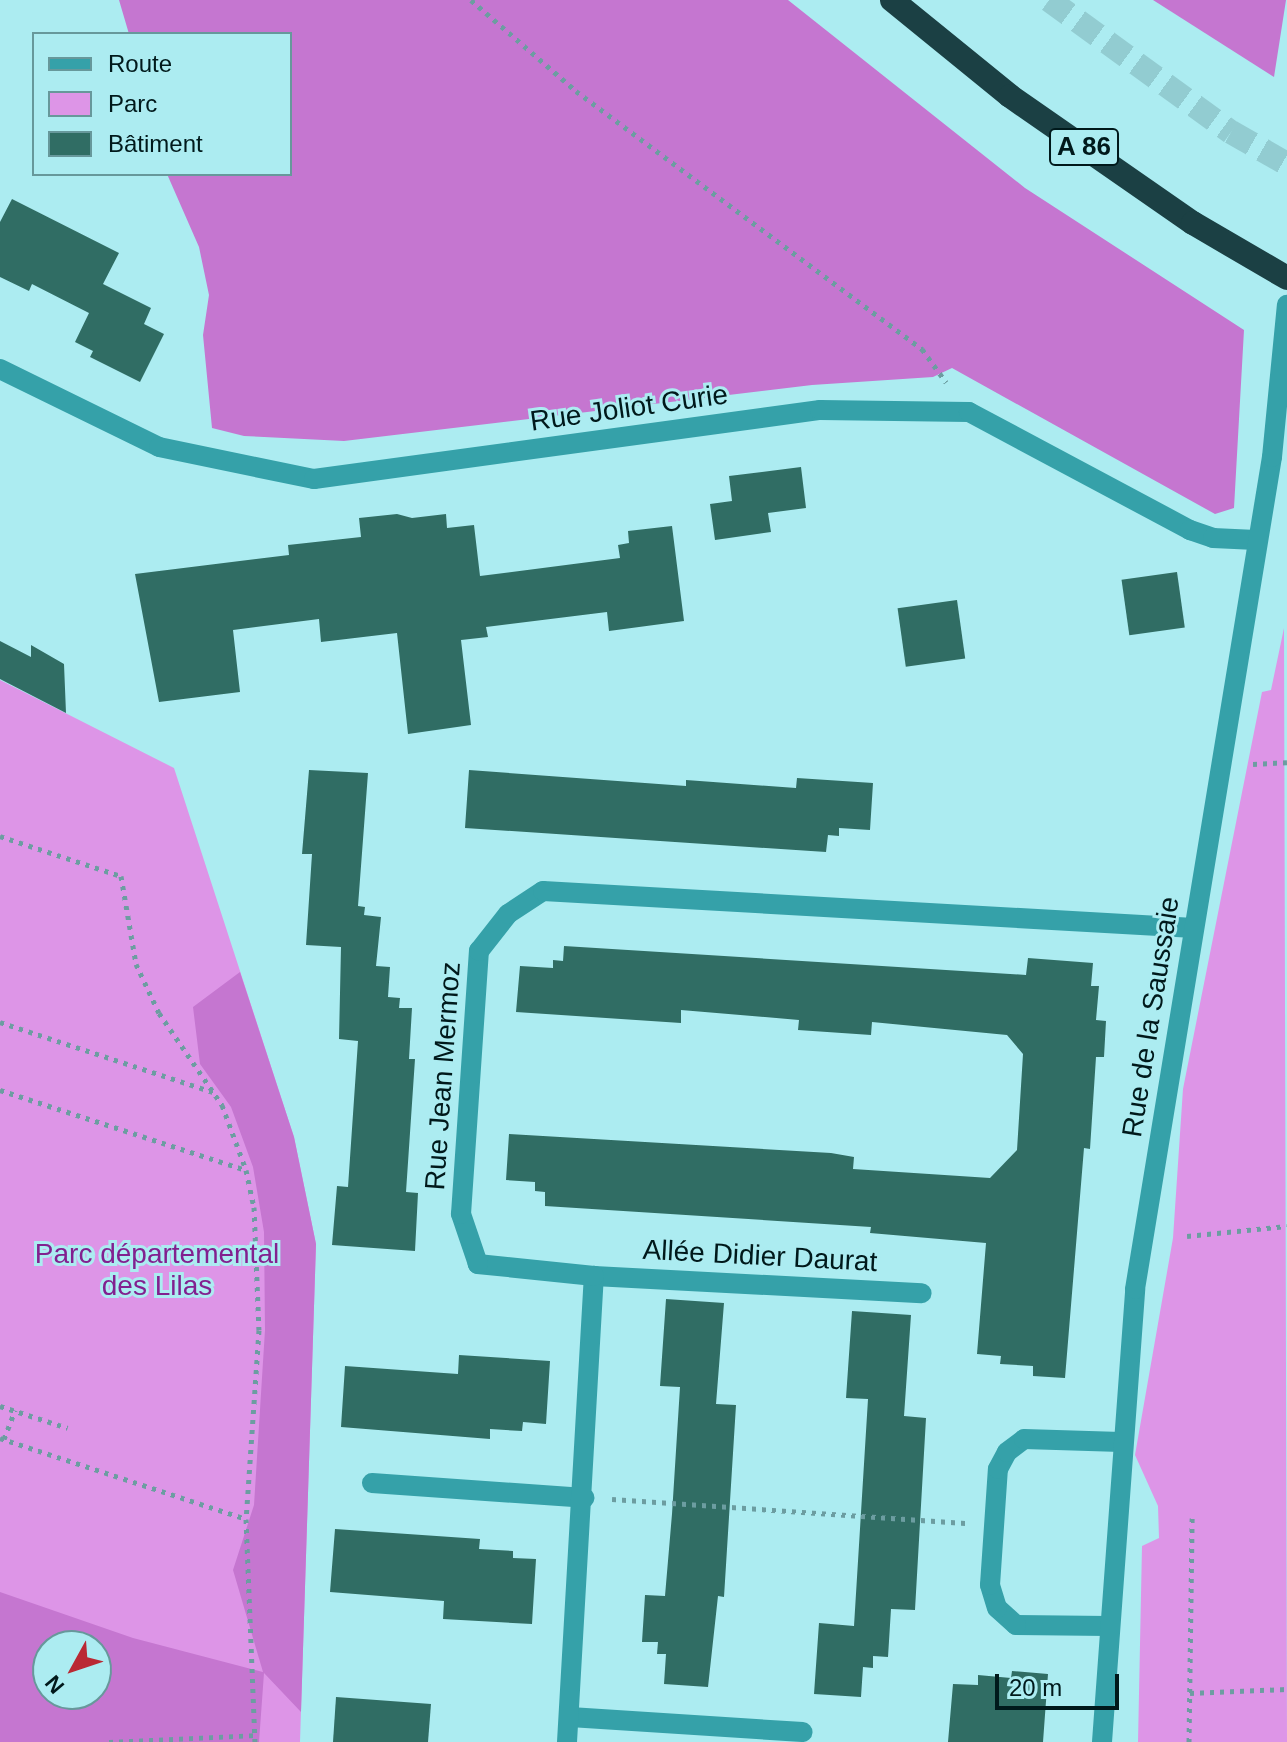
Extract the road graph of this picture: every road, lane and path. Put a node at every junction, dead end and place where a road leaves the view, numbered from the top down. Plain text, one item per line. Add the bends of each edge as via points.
1 (471, 0) edge
2 (892, 0) edge
3 (1287, 278) edge
4 (1287, 305) edge
5 (0, 369) edge
6 (969, 412) junction
7 (1256, 540) junction
8 (0, 836) edge
9 (1194, 928) junction
10 (0, 1022) edge
11 (0, 1090) edge
12 (216, 1093) junction
13 (246, 1170) junction
14 (1287, 1226) edge
15 (1187, 1236) dead end
16 (594, 1276) junction
17 (922, 1293) dead end
18 (0, 1406) edge
19 (15, 1410) junction
20 (68, 1428) dead end
21 (2, 1439) edge
22 (1121, 1442) junction
23 (372, 1483) dead end
24 (584, 1498) junction
25 (1192, 1518) dead end
26 (246, 1519) junction
27 (994, 1526) junction
28 (1108, 1626) junction
29 (1287, 1689) edge
30 (1190, 1693) junction
31 (570, 1717) junction
32 (803, 1732) dead end
33 (255, 1739) edge
34 (109, 1742) edge
35 (567, 1742) edge
36 (1102, 1742) edge
37 (1189, 1742) edge

1 - 6 path via 576,91 922,349
2 - 3 highway, A 86 via 1036,114 1193,223
4 - 7 street, Rue de la Saussaie via 1272,457
5 - 6 street, Rue Joliot Curie via 159,447 314,479 820,410
6 - 7 street, Rue Joliot Curie via 1190,530 1213,538
7 - 9 street, Rue de la Saussaie
8 - 12 path via 121,876 136,964 159,1013
9 - 16 street, Rue Jean Mermoz via 543,891 508,914 479,951 461,1214 478,1264
9 - 22 street, Rue de la Saussaie via 1135,1289
10 - 12 path
11 - 13 path
12 - 13 path
13 - 26 path via 254,1207 259,1330
14 - 15 path
16 - 17 street, Allée Didier Daurat
16 - 24 street
18 - 19 path
19 - 20 path
19 - 21 path
21 - 26 path
22 - 27 street via 1024,1439 1007,1452 998,1469
22 - 28 street, Rue de la Saussaie
23 - 24 street
24 - 27 path
24 - 31 street
25 - 30 path
26 - 33 path
27 - 28 street via 990,1585 997,1608 1016,1625
28 - 36 street, Rue de la Saussaie
29 - 30 path
30 - 37 path
31 - 32 street
31 - 35 street
33 - 34 path

